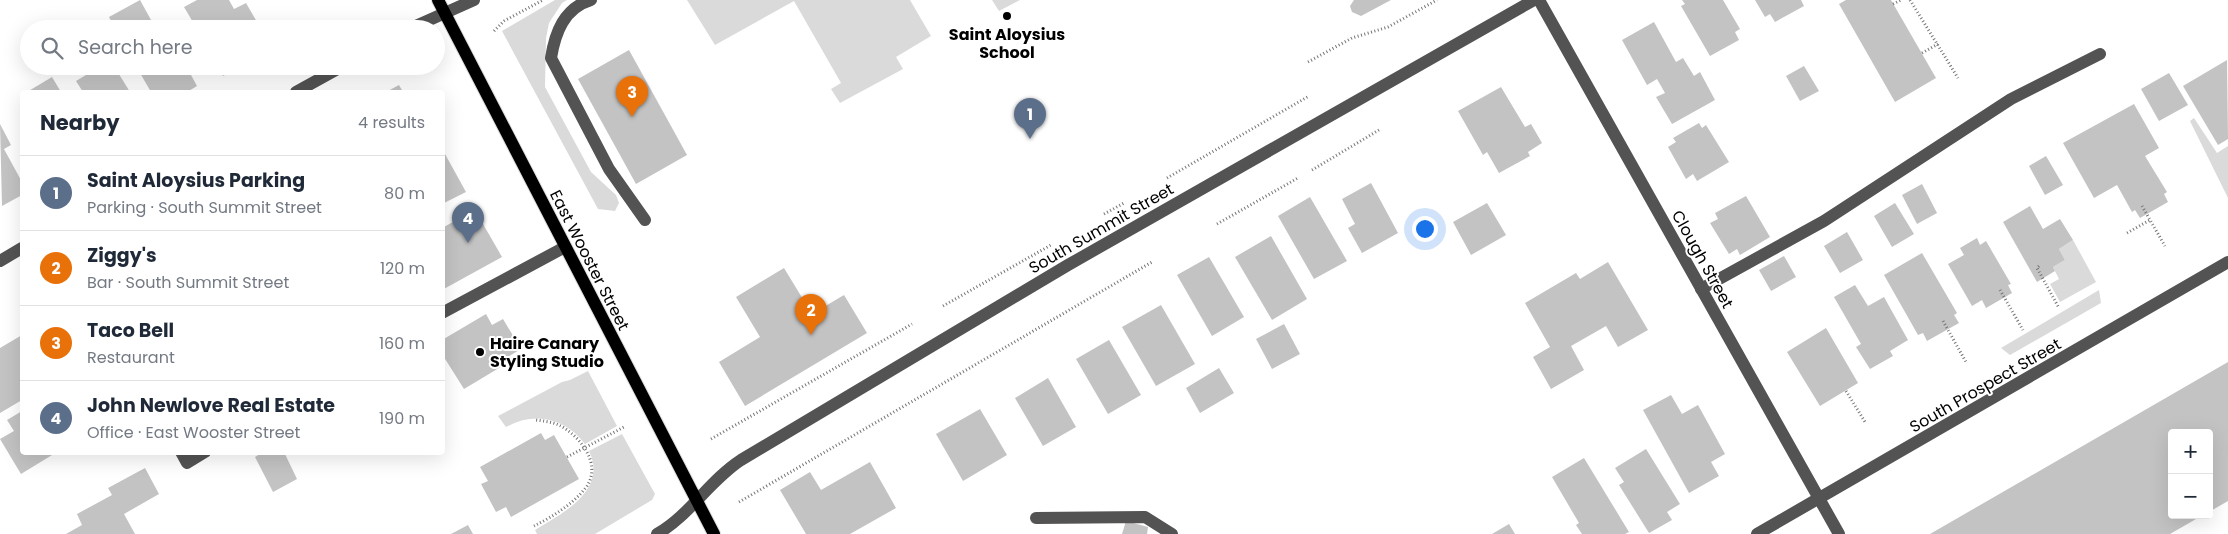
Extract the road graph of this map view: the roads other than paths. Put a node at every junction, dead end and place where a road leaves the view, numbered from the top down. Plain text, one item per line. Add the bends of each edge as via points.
1 (438, 0) edge
2 (474, 0) edge
3 (590, 0) edge
4 (1534, 0) edge
5 (1539, 0) edge
6 (444, 13) junction
7 (429, 20) edge
8 (2100, 54) dead end
9 (327, 75) edge
10 (300, 90) edge
11 (646, 220) dead end
12 (565, 247) junction
13 (20, 249) edge
14 (0, 261) edge
15 (2228, 262) edge
16 (1701, 289) junction
17 (445, 311) edge
18 (183, 455) edge
19 (200, 455) edge
20 (1818, 499) junction
21 (696, 502) junction
22 (1036, 518) dead end
23 (657, 534) edge
24 (714, 534) edge
25 (1172, 534) edge
26 (1757, 534) edge
27 (1839, 534) edge

1 - 6 main road, East Wooster Street
2 - 6 street
3 - 11 street via 569,12 558,30 551,58 609,169
4 - 21 street, South Summit Street via 1068,265 741,460 725,471
5 - 16 street, Clough Street
6 - 7 street
6 - 12 main road, East Wooster Street
8 - 16 street via 2011,99 1824,221
9 - 10 street
12 - 17 street
12 - 21 main road, East Wooster Street
13 - 14 street
15 - 20 street, South Prospect Street
16 - 20 street, Clough Street
18 - 19 street via 187,463
20 - 26 street, South Prospect Street
20 - 27 street, Clough Street
21 - 23 street, South Summit Street via 674,524
21 - 24 main road, East Wooster Street
22 - 25 street via 1145,517

